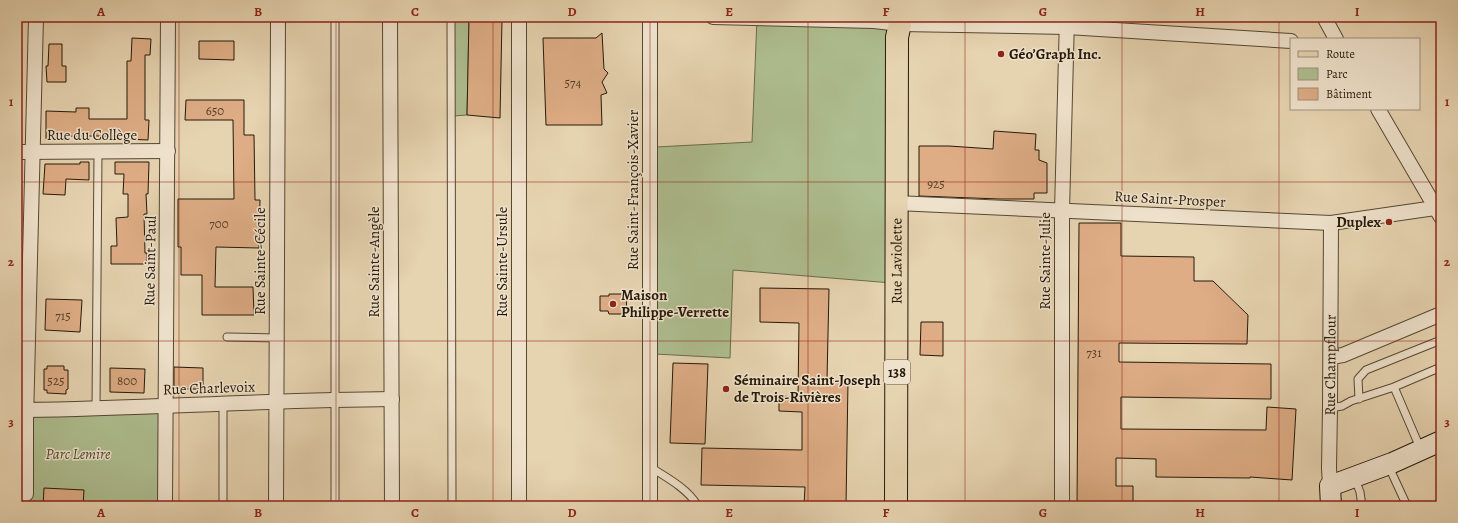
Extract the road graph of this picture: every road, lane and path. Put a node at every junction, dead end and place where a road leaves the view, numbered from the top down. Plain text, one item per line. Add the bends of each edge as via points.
1 (36, 17) edge
2 (168, 17) edge
3 (278, 17) edge
4 (335, 17) edge
5 (390, 17) edge
6 (452, 17) edge
7 (519, 17) edge
8 (650, 17) edge
9 (713, 17) edge
10 (1324, 17) edge
11 (900, 21) edge
12 (1067, 22) edge
13 (1335, 38) edge
14 (1290, 41) edge
15 (1379, 110) edge
16 (168, 151) junction
17 (17, 152) edge
18 (33, 152) junction
19 (98, 152) junction
20 (896, 203) junction
21 (1439, 209) edge
22 (1062, 211) junction
23 (1331, 223) junction
24 (1441, 314) edge
25 (227, 337) dead end
26 (277, 338) junction
27 (1441, 340) edge
28 (1330, 357) junction
29 (1441, 367) edge
30 (1394, 387) junction
31 (392, 399) junction
32 (1359, 399) junction
33 (335, 400) junction
34 (277, 402) junction
35 (223, 404) junction
36 (165, 407) junction
37 (96, 408) junction
38 (1330, 408) junction
39 (26, 410) junction
40 (1441, 441) edge
41 (1421, 450) junction
42 (1388, 465) junction
43 (650, 467) junction
44 (1354, 477) junction
45 (1330, 486) junction
46 (26, 494) dead end
47 (164, 506) edge
48 (223, 506) edge
49 (276, 506) edge
50 (335, 506) edge
51 (392, 506) edge
52 (452, 506) edge
53 (519, 506) edge
54 (650, 506) edge
55 (697, 506) edge
56 (788, 506) edge
57 (896, 506) edge
58 (1062, 506) edge
59 (1331, 506) edge
60 (1362, 506) edge
61 (1407, 506) edge

1 - 18 street
2 - 16 street, Rue Saint-Paul
3 - 26 street, Rue Sainte-Cécile
4 - 33 lane
5 - 31 street, Rue Sainte-Angèle
6 - 52 lane
7 - 53 street, Rue Sainte-Ursule
8 - 43 street, Rue Saint-François-Xavier
9 - 11 street
10 - 13 street
11 - 12 street
11 - 20 main road, Rue Laviolette / 138 via 897,37
12 - 14 street
12 - 22 street, Rue Sainte-Julie
15 - 21 street
16 - 19 street, Rue du Collège
16 - 36 street, Rue Saint-Paul
17 - 18 street, Rue du Collège
18 - 19 street, Rue du Collège
18 - 39 street
19 - 37 lane
20 - 22 street, Rue Saint-Prosper
20 - 57 main road, Rue Laviolette / 138
21 - 23 street, Rue Saint-Prosper
22 - 23 street, Rue Saint-Prosper
22 - 58 street, Rue Sainte-Julie
23 - 28 street, Rue Champflour
24 - 28 street via 1343,355
25 - 26 lane
26 - 34 street, Rue Sainte-Cécile
27 - 32 lane via 1366,370 1358,379
28 - 38 street, Rue Champflour
29 - 30 lane
30 - 32 lane
30 - 41 lane
31 - 33 street, Rue Charlevoix
31 - 51 street, Rue Sainte-Angèle
32 - 38 lane
33 - 34 street, Rue Charlevoix
33 - 50 lane
34 - 35 street, Rue Charlevoix
34 - 49 street, Rue Sainte-Cécile
35 - 36 street, Rue Charlevoix
35 - 48 lane
36 - 37 street, Rue Charlevoix
36 - 47 street, Rue Saint-Paul
37 - 39 street, Rue Charlevoix
38 - 45 street, Rue Champflour
39 - 46 street
40 - 41 main road
41 - 42 main road
42 - 44 main road
42 - 61 lane
43 - 54 street, Rue Saint-François-Xavier
43 - 55 lane via 673,482 694,500
44 - 45 main road
44 - 60 lane
45 - 59 main road, Rue Champflour
55 - 56 lane

